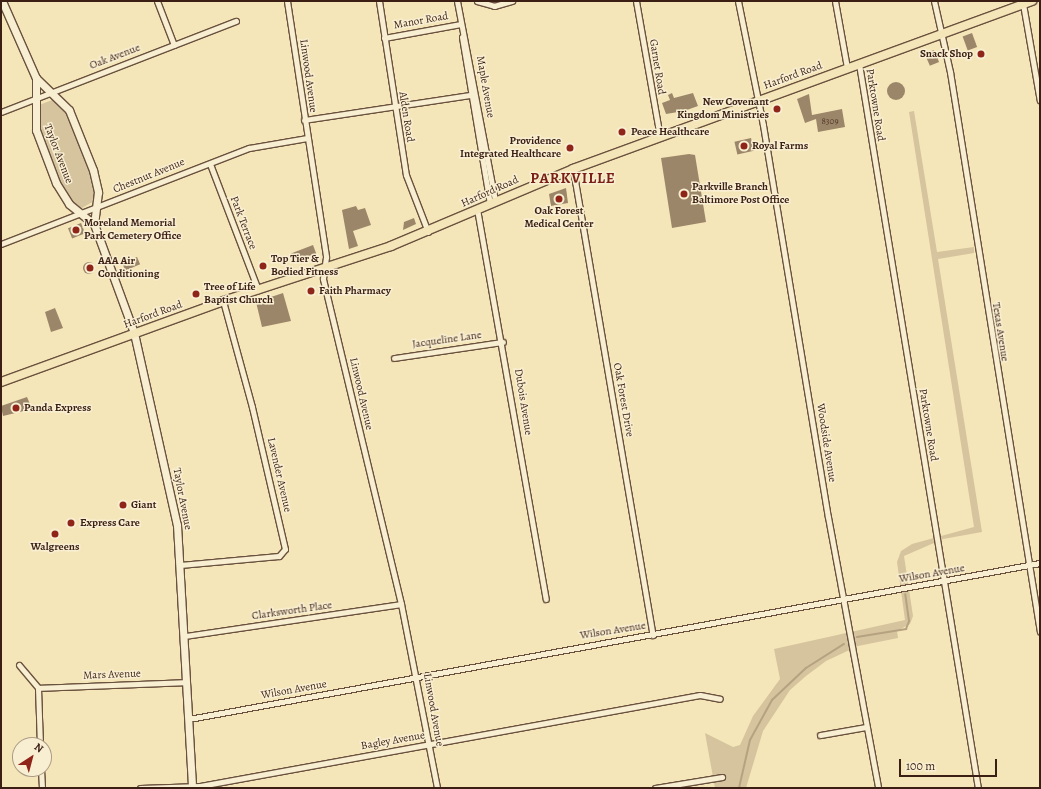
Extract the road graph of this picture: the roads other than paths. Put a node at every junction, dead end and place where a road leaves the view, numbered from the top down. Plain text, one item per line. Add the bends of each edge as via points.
1 (2, 1) edge
2 (157, 1) edge
3 (287, 1) edge
4 (379, 1) edge
5 (458, 1) edge
6 (477, 1) edge
7 (512, 1) edge
8 (636, 1) edge
9 (738, 1) edge
10 (836, 1) edge
11 (934, 1) edge
12 (1032, 1) edge
13 (1023, 4) junction
14 (236, 21) dead end
15 (461, 24) junction
16 (941, 34) junction
17 (384, 38) junction
18 (174, 45) junction
19 (859, 64) junction
20 (847, 68) junction
21 (36, 78) junction
22 (473, 78) junction
23 (467, 80) junction
24 (52, 92) junction
25 (469, 95) junction
26 (35, 99) junction
27 (757, 101) junction
28 (1040, 101) edge
29 (394, 106) junction
30 (1, 112) edge
31 (304, 120) junction
32 (660, 137) junction
33 (307, 138) junction
34 (210, 164) junction
35 (573, 169) junction
36 (492, 202) junction
37 (96, 208) junction
38 (477, 210) junction
39 (81, 214) junction
40 (94, 224) junction
41 (428, 232) junction
42 (1, 244) edge
43 (324, 269) junction
44 (258, 290) junction
45 (223, 301) junction
46 (134, 333) junction
47 (503, 342) junction
48 (394, 358) dead end
49 (1, 382) edge
50 (1040, 563) edge
51 (180, 565) junction
52 (1028, 565) junction
53 (943, 582) junction
54 (546, 599) dead end
55 (842, 600) junction
56 (401, 604) junction
57 (1040, 632) edge
58 (653, 635) junction
59 (184, 636) junction
60 (19, 665) dead end
61 (417, 677) junction
62 (187, 682) junction
63 (38, 688) junction
64 (720, 699) dead end
65 (189, 719) junction
66 (866, 726) junction
67 (820, 735) dead end
68 (40, 737) edge
69 (430, 745) junction
70 (722, 776) dead end
71 (41, 777) edge
72 (192, 787) edge
73 (42, 788) edge
74 (140, 788) edge
75 (437, 788) edge
76 (655, 788) edge
77 (878, 788) edge
78 (978, 788) edge

1 - 21 main road, Taylor Avenue
2 - 18 street
3 - 31 street, Linwood Avenue
4 - 17 street, Alden Road
5 - 15 street, Maple Avenue
6 - 7 street via 494,6
8 - 32 street, Garnet Road
9 - 27 street, Woodside Avenue
10 - 20 street
11 - 16 street, Texas Avenue
12 - 13 main road, Harford Road
13 - 16 main road, Harford Road
13 - 28 street
14 - 18 street, Oak Avenue
15 - 17 street, Manor Road
15 - 22 street, Maple Avenue
15 - 23 street
16 - 19 main road, Harford Road
16 - 52 street, Texas Avenue
17 - 29 street, Alden Road
18 - 24 street, Oak Avenue
19 - 20 main road, Harford Road
19 - 53 street, Parktowne Road
20 - 27 main road, Harford Road
21 - 24 main road, Taylor Avenue
21 - 26 main road, Taylor Avenue
22 - 23 street
22 - 36 street, Maple Avenue
23 - 25 street
24 - 26 street, Oak Avenue
24 - 37 main road, Taylor Avenue via 69,110 93,170 98,192
25 - 29 street
25 - 36 street
26 - 30 street, Oak Avenue
26 - 39 main road, Taylor Avenue via 36,130 56,183 65,199
27 - 32 main road, Harford Road
27 - 55 street, Woodside Avenue
29 - 31 street
29 - 41 street, Alden Road via 406,174
31 - 33 street, Linwood Avenue
32 - 35 main road, Harford Road
33 - 34 street, Chestnut Avenue via 262,144
33 - 43 street, Linwood Avenue via 326,257
34 - 37 street, Chestnut Avenue
34 - 44 street, Park Terrace
35 - 36 main road, Harford Road
35 - 58 street, Oak Forest Drive
36 - 38 main road, Harford Road
37 - 39 street, Chestnut Avenue
37 - 40 main road, Taylor Avenue
38 - 41 main road, Harford Road
38 - 47 street, Dubois Avenue
39 - 40 main road, Taylor Avenue
39 - 42 street, Chestnut Avenue
40 - 46 main road, Taylor Avenue
41 - 43 main road, Harford Road
43 - 44 main road, Harford Road
43 - 56 street, Linwood Avenue via 323,279
44 - 45 main road, Harford Road
45 - 46 main road, Harford Road
45 - 51 street, Lavender Avenue via 252,407 284,549 279,556
46 - 49 main road, Harford Road
46 - 51 main road, Taylor Avenue via 174,509
47 - 48 street, Jacqueline Lane
47 - 54 street, Dubois Avenue
50 - 52 street, Wilson Avenue
51 - 59 main road, Taylor Avenue
52 - 53 street, Wilson Avenue
52 - 57 street, Texas Avenue
53 - 55 street, Wilson Avenue
53 - 78 street, Parktowne Road
55 - 58 street, Wilson Avenue
55 - 66 street, Woodside Avenue
56 - 59 street, Clarksworth Place
56 - 61 street, Linwood Avenue
58 - 61 street, Wilson Avenue
59 - 62 main road, Taylor Avenue
60 - 63 street
61 - 65 street, Wilson Avenue
61 - 69 street, Linwood Avenue
62 - 63 street, Mars Avenue
62 - 65 main road, Taylor Avenue
63 - 68 street
64 - 69 street, Bagley Avenue via 700,695
65 - 72 main road, Taylor Avenue
66 - 67 street
66 - 77 street, Woodside Avenue
69 - 72 street, Bagley Avenue
69 - 75 street, Linwood Avenue
70 - 76 street
71 - 73 street
72 - 74 street, Bagley Avenue

